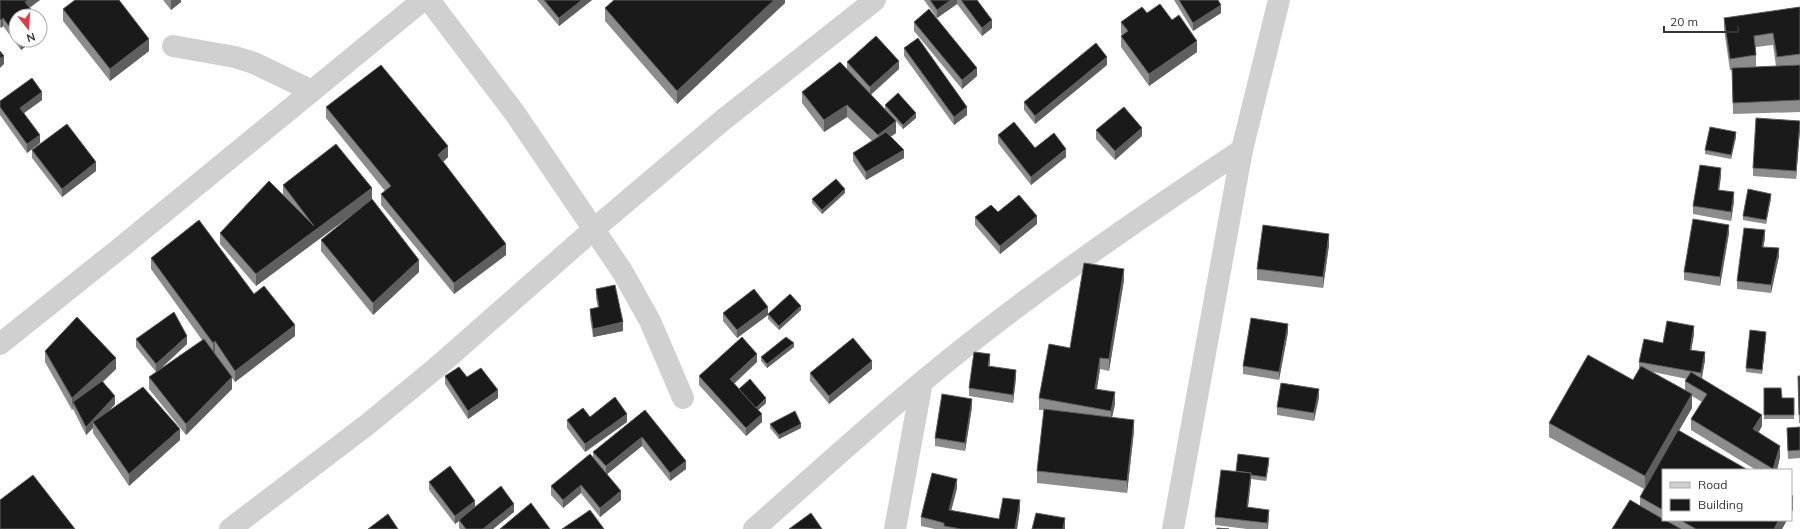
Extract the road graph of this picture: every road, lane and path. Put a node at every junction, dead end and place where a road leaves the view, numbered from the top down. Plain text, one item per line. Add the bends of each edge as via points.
1 (423, 0) edge
2 (429, 0) edge
3 (875, 0) edge
4 (1279, 0) edge
5 (172, 46) dead end
6 (312, 91) junction
7 (1242, 150) junction
8 (594, 229) junction
9 (0, 344) edge
10 (922, 382) junction
11 (683, 398) dead end
12 (230, 529) edge
13 (754, 529) edge
14 (895, 529) edge
15 (1174, 529) edge

1 - 6 street
2 - 8 street via 514,112
3 - 8 street via 723,120
4 - 7 street
5 - 6 street via 254,63
6 - 9 street
7 - 10 street via 1039,291
7 - 15 street
8 - 11 street via 622,270 650,321
8 - 12 street via 368,424
10 - 13 street
10 - 14 street

